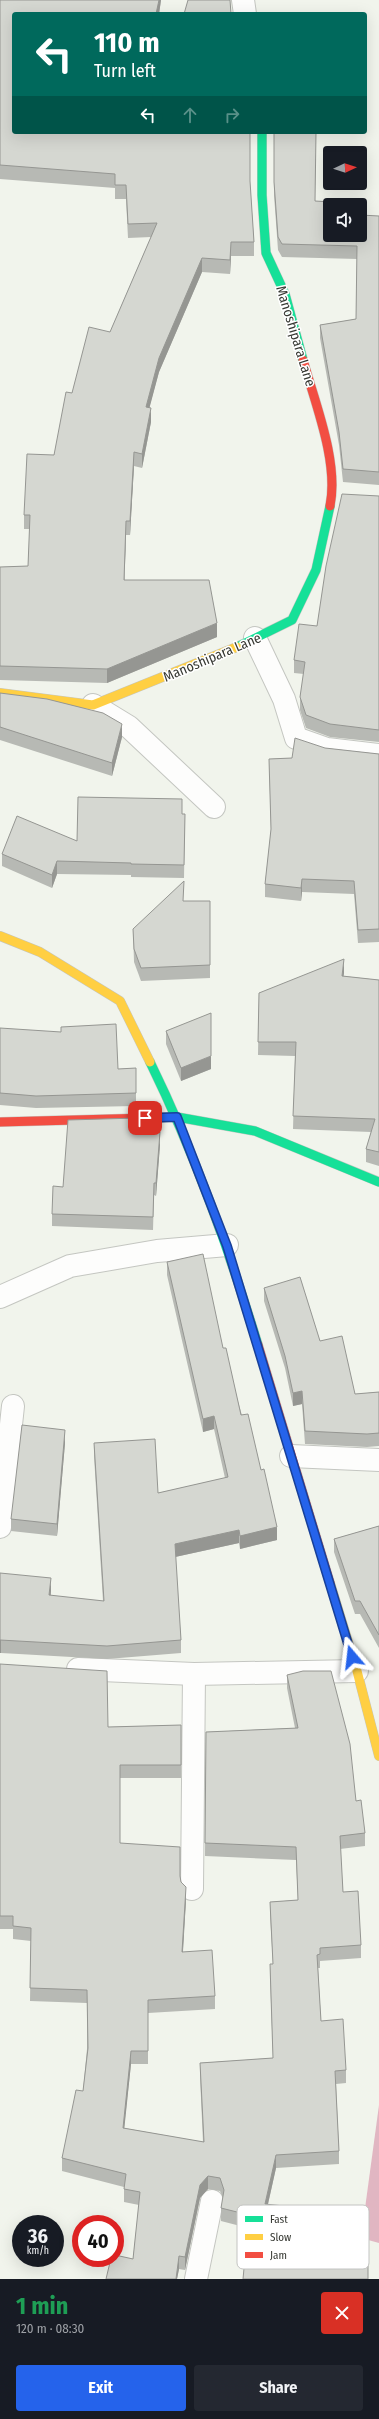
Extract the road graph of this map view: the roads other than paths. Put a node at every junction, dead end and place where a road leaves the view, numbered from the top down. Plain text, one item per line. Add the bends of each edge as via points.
1 (242, 0) edge
2 (245, 12) edge
3 (262, 134) edge
4 (255, 638) junction
5 (0, 693) edge
6 (94, 705) junction
7 (379, 755) edge
8 (214, 807) dead end
9 (0, 936) edge
10 (177, 1117) junction
11 (0, 1122) edge
12 (379, 1182) edge
13 (227, 1246) junction
14 (0, 1297) edge
15 (13, 1406) dead end
16 (291, 1456) junction
17 (379, 1460) edge
18 (0, 1527) edge
19 (61, 1668) edge
20 (357, 1671) junction
21 (194, 1674) junction
22 (379, 1756) edge
23 (192, 1889) dead end
24 (212, 2201) dead end
25 (196, 2279) edge

1 - 2 street
3 - 4 street, Manoshipara Lane via 262,195 266,253 285,294 340,494 316,570 292,620
4 - 6 street, Manoshipara Lane via 224,654
4 - 7 street via 284,699 296,738 326,749
5 - 6 street, Manoshipara Lane
6 - 8 street via 129,726
9 - 10 street via 40,952 120,1000
10 - 11 street
10 - 12 street via 255,1131
10 - 13 street
13 - 14 street via 157,1251 70,1266
13 - 16 street
15 - 18 street
16 - 17 street
16 - 20 street
19 - 21 street
20 - 21 street
20 - 22 street
21 - 23 street
24 - 25 street

